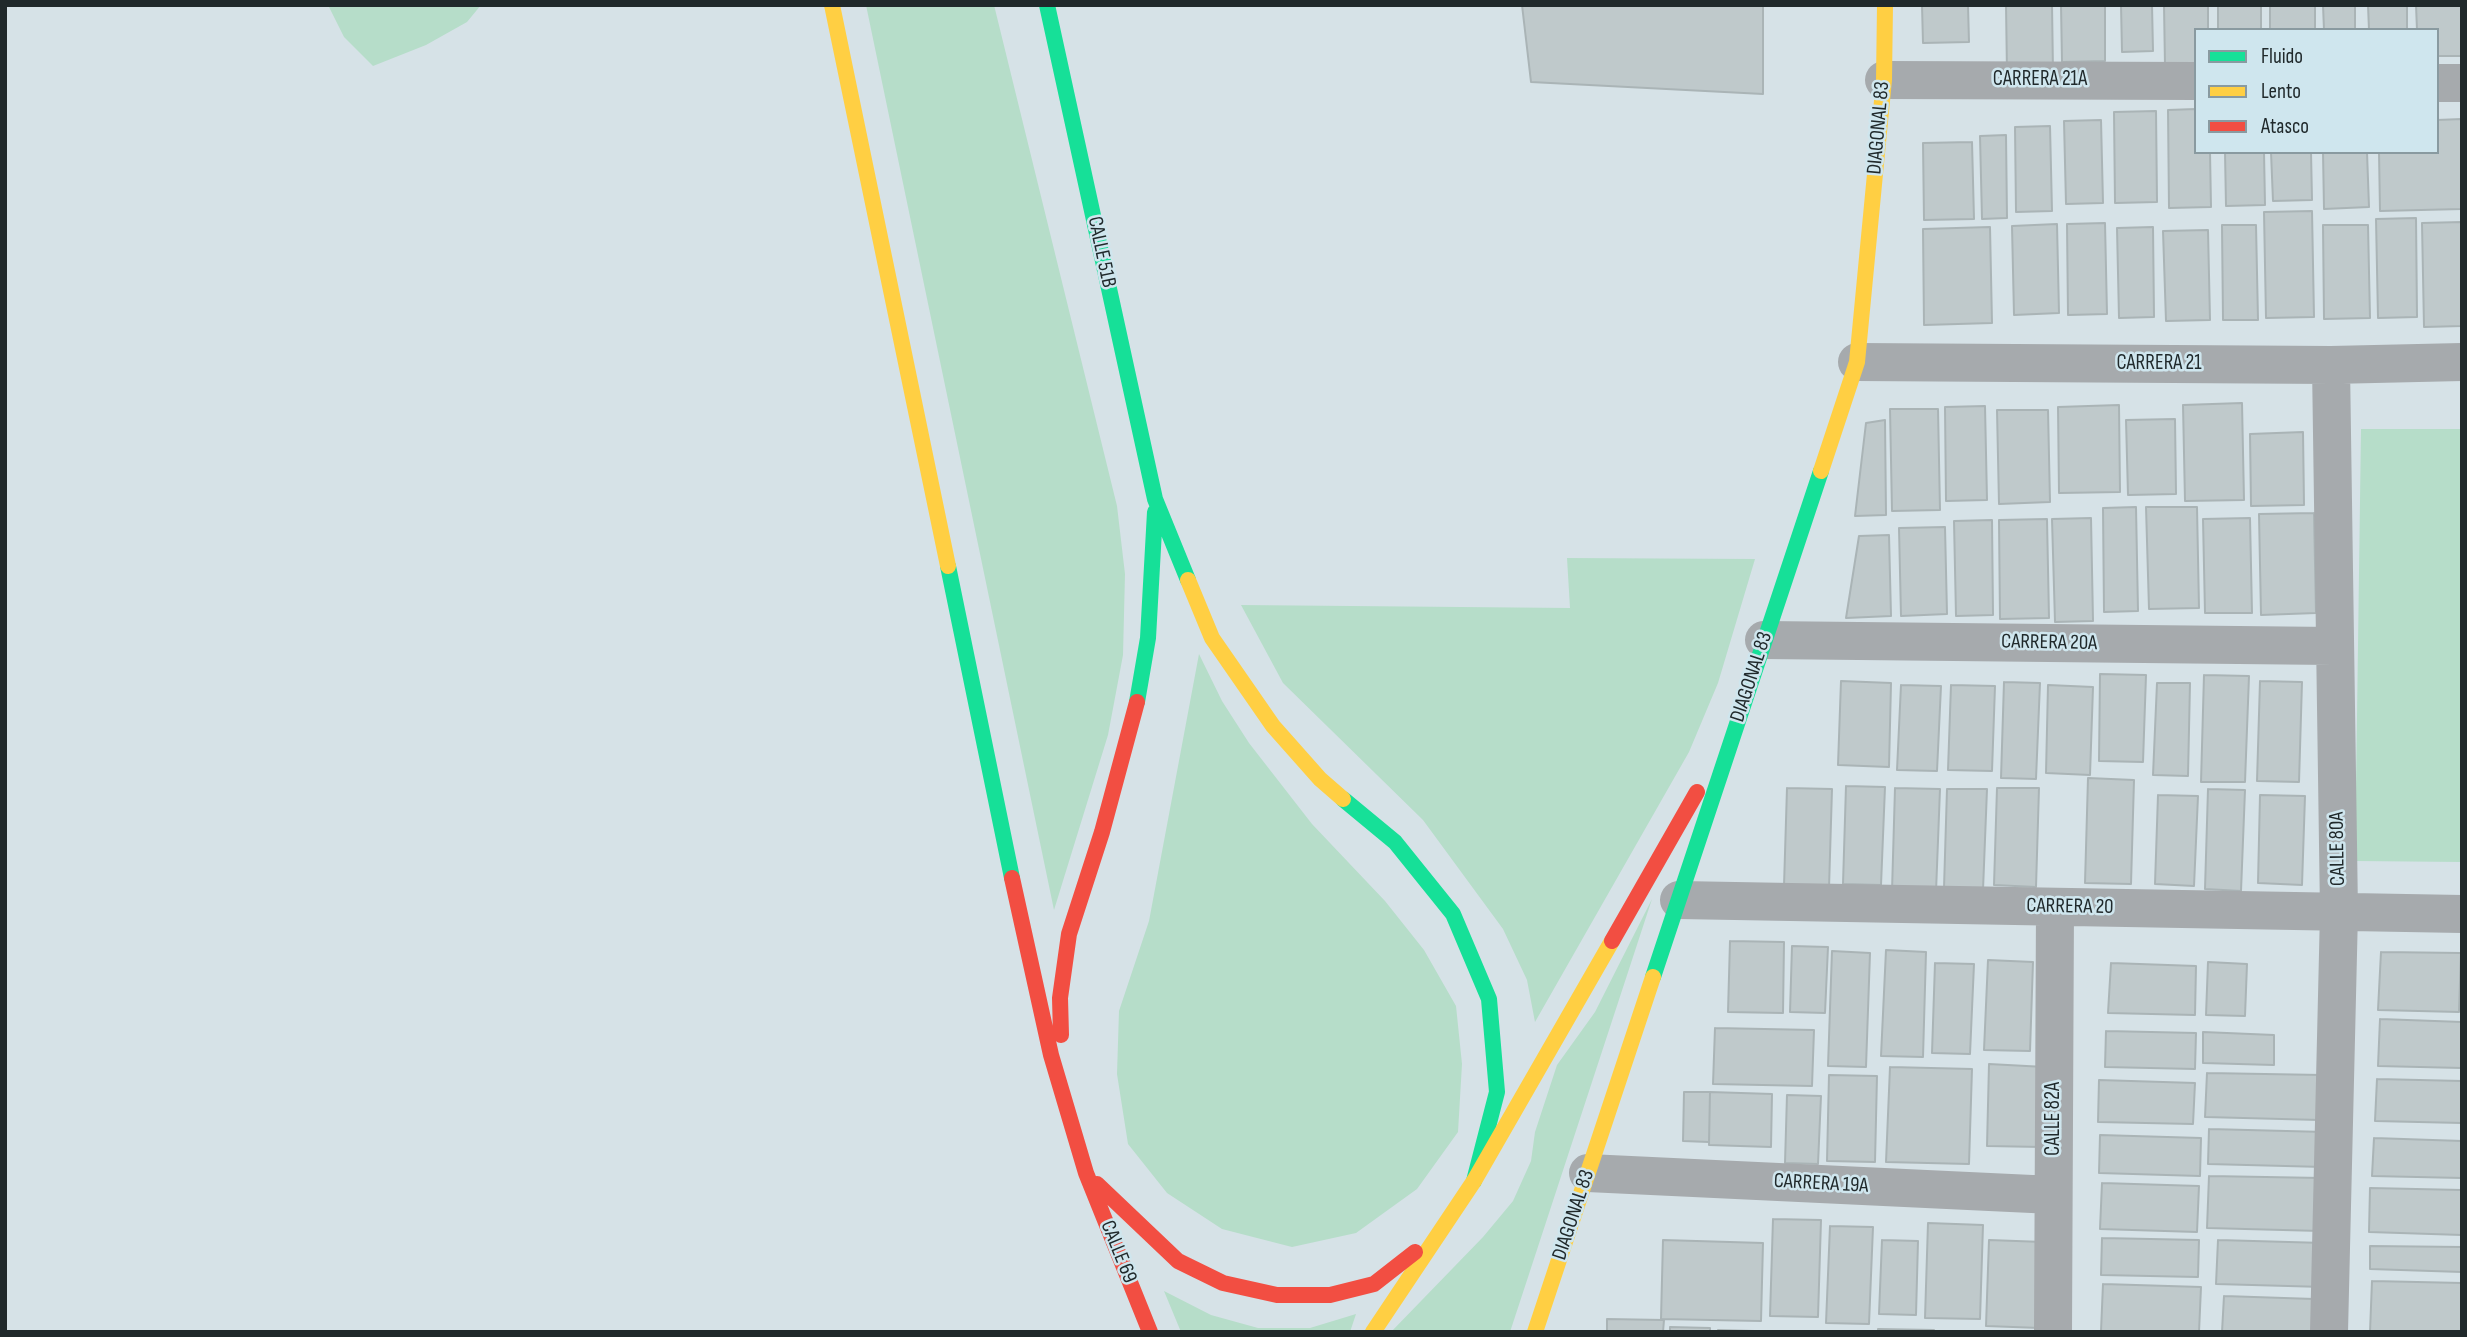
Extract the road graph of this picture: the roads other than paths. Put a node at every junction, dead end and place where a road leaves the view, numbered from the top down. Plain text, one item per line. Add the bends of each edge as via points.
1 (832, 5) edge
2 (1046, 5) edge
3 (1885, 5) edge
4 (1884, 79) junction
5 (2194, 81) edge
6 (2439, 83) edge
7 (2462, 83) edge
8 (1857, 362) junction
9 (2462, 362) edge
10 (2330, 365) junction
11 (1155, 499) junction
12 (1764, 640) junction
13 (2333, 646) junction
14 (1737, 723) junction
15 (1679, 900) junction
16 (2055, 907) junction
17 (2339, 912) junction
18 (2462, 914) edge
19 (1063, 1091) junction
20 (1086, 1173) junction
21 (1588, 1173) junction
22 (1474, 1181) junction
23 (2053, 1195) junction
24 (1435, 1237) junction
25 (1150, 1332) edge
26 (1373, 1332) edge
27 (1535, 1332) edge
28 (2053, 1332) edge
29 (2329, 1332) edge

1 - 19 street via 1021,923
2 - 11 street, CALLE 51B
3 - 4 street, DIAGONAL 83
4 - 5 street, CARRERA 21A
4 - 8 street, DIAGONAL 83
6 - 7 street
8 - 10 street, CARRERA 21
8 - 12 street, DIAGONAL 83
9 - 10 street, CARRERA 21
10 - 13 street, CALLE 80A
11 - 19 street via 1149,638 1137,699 1069,934 1060,998
11 - 22 street via 1212,638 1273,726 1320,779 1395,842 1453,914 1489,999 1497,1092
12 - 13 street, CARRERA 20A
12 - 14 street, DIAGONAL 83
13 - 17 street, CALLE 80A
14 - 15 street, DIAGONAL 83
14 - 22 street
15 - 16 street, CARRERA 20
15 - 21 street, DIAGONAL 83
16 - 17 street, CARRERA 20
16 - 23 street, CALLE 82A
17 - 18 street, CARRERA 20
17 - 29 street, CALLE 80A
19 - 20 street, CALLE 69
20 - 24 street via 1178,1261 1223,1283 1277,1295 1330,1295 1374,1284
20 - 25 street, CALLE 69
21 - 23 street, CARRERA 19A
21 - 27 street, DIAGONAL 83
22 - 24 street
23 - 28 street, CALLE 82A
24 - 26 street

